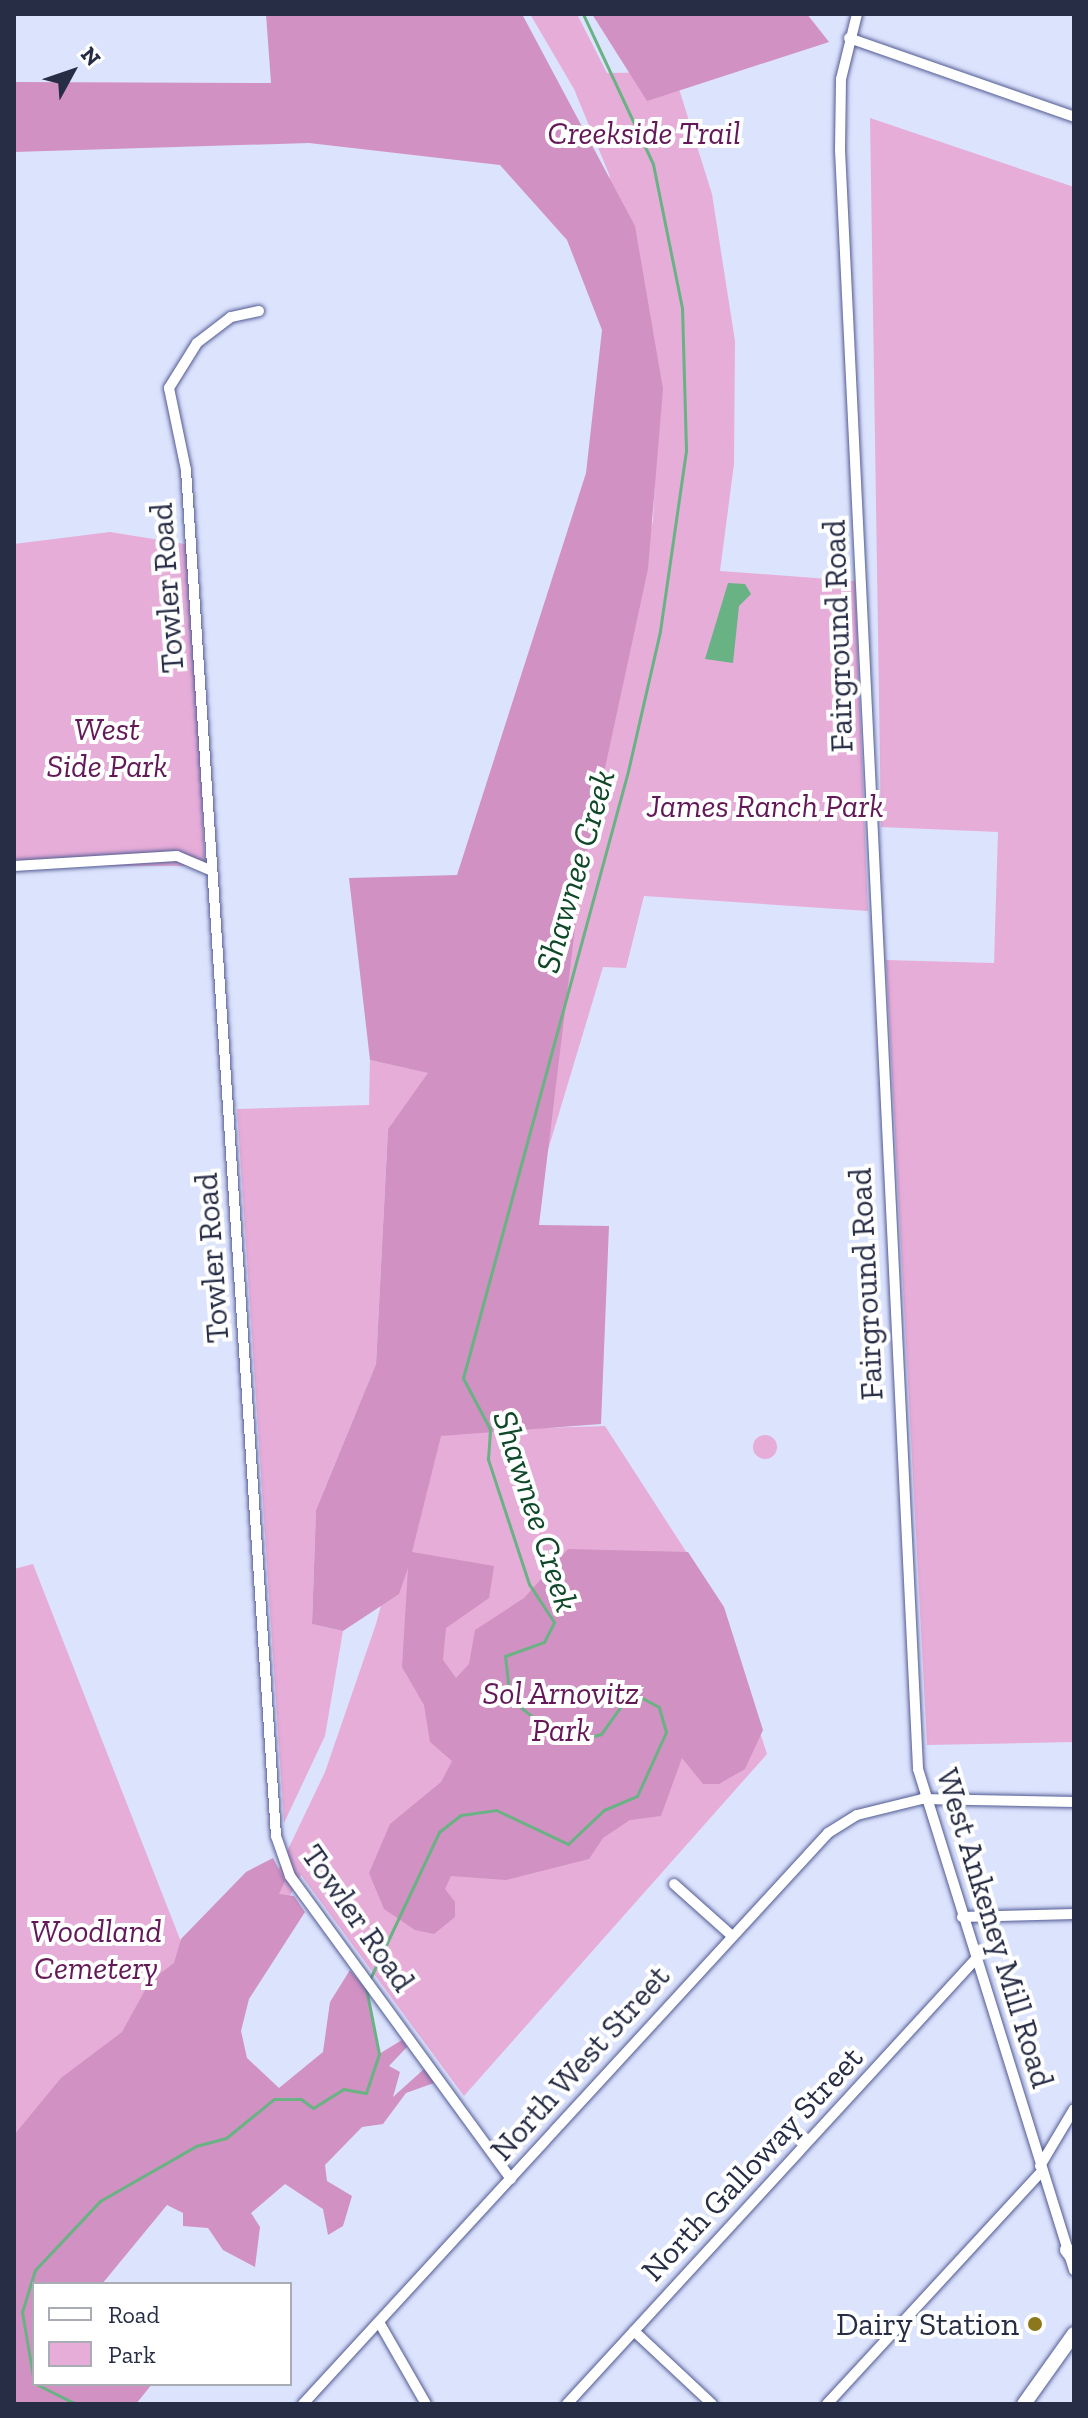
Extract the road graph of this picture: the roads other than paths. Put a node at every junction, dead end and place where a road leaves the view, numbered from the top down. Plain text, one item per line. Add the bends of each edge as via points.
1 (857, 14) edge
2 (849, 38) junction
3 (1074, 117) edge
4 (259, 311) dead end
5 (14, 866) edge
6 (212, 871) junction
7 (905, 1546) joint
8 (922, 1799) junction
9 (1074, 1802) edge
10 (674, 1884) dead end
11 (1074, 1914) edge
12 (962, 1917) junction
13 (731, 1935) junction
14 (975, 1960) junction
15 (1074, 2109) edge
16 (1041, 2169) junction
17 (511, 2179) junction
18 (1070, 2254) edge
19 (1074, 2270) edge
20 (379, 2322) junction
21 (634, 2331) junction
22 (1074, 2334) edge
23 (303, 2404) edge
24 (426, 2404) edge
25 (567, 2404) edge
26 (712, 2404) edge
27 (827, 2404) edge
28 (1024, 2404) edge

1 - 2 street, Fairground Road
2 - 3 street
2 - 7 street, Fairground Road via 840,150
4 - 6 street, Towler Road via 231,317 197,343 169,388 186,470
5 - 6 street via 177,856
6 - 17 street, Towler Road via 276,1836 286,1870
7 - 8 street, West Ankeney Mill Road
8 - 9 street, North West Street
8 - 12 street, West Ankeney Mill Road
8 - 13 street, North West Street via 857,1815 828,1833
10 - 13 street
11 - 12 street
12 - 14 street, West Ankeney Mill Road
13 - 17 street, North West Street
14 - 16 street, West Ankeney Mill Road
14 - 21 street, North Galloway Street
15 - 16 street
16 - 18 street, West Ankeney Mill Road
16 - 27 street
17 - 20 street, North West Street
18 - 19 street, West Ankeney Mill Road
20 - 23 street, North West Street
20 - 24 street
21 - 25 street, North Galloway Street
21 - 26 street
22 - 28 highway

